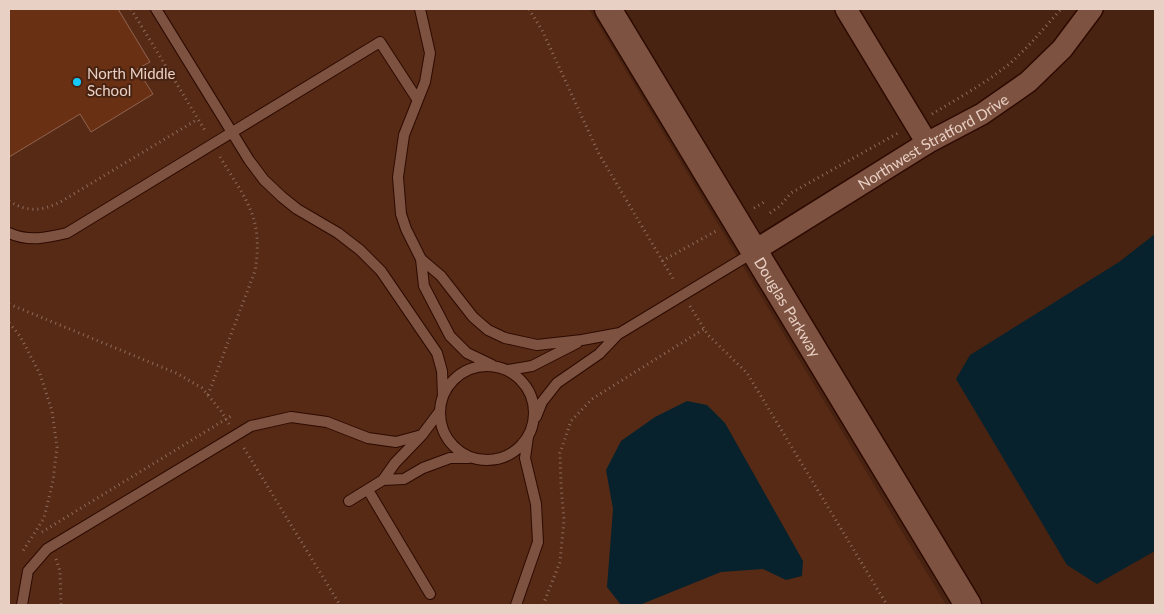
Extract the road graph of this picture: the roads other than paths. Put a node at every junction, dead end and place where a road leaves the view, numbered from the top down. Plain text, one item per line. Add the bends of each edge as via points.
1 (156, 9) edge
2 (420, 9) edge
3 (608, 9) edge
4 (846, 9) edge
5 (1092, 9) edge
6 (417, 99) junction
7 (233, 132) junction
8 (927, 143) junction
9 (9, 233) edge
10 (754, 251) junction
11 (421, 259) junction
12 (620, 332) junction
13 (582, 340) junction
14 (493, 366) junction
15 (508, 370) junction
16 (443, 396) junction
17 (440, 411) junction
18 (533, 422) junction
19 (422, 435) junction
20 (528, 437) junction
21 (474, 458) junction
22 (383, 480) junction
23 (368, 490) junction
24 (350, 501) dead end
25 (430, 594) dead end
26 (22, 605) edge
27 (516, 605) edge
28 (968, 605) edge

1 - 7 lane
2 - 6 lane via 430,53
3 - 10 street, Douglas Parkway
4 - 8 street
5 - 8 street, Northwest Stratford Drive via 1062,49 1028,82 982,114
6 - 7 lane via 380,42
6 - 11 lane via 404,135 398,177 401,214
7 - 9 lane via 67,233 42,239 17,237
7 - 16 lane via 264,180 282,197 338,233 381,270 437,353
8 - 10 street, Northwest Stratford Drive
10 - 12 lane
10 - 28 street, Douglas Parkway
11 - 13 lane via 441,276 473,317 488,330 505,338 537,345
11 - 14 lane via 424,286 450,336 467,353
12 - 13 lane
12 - 18 lane via 599,354 557,383 542,402
13 - 15 lane via 532,366
14 - 15 lane
14 - 16 lane via 477,366 463,372
15 - 18 lane via 529,392 534,407
16 - 17 lane
17 - 19 lane
17 - 21 lane via 442,427 449,440
18 - 20 lane
19 - 22 lane
19 - 26 lane via 396,442 368,438 327,422 291,417 251,426 47,549 28,571
20 - 21 lane via 518,449 505,456 490,460
20 - 27 lane via 525,458 536,504 538,542
21 - 22 lane via 450,458 404,479
22 - 23 lane
23 - 24 lane
23 - 25 lane

